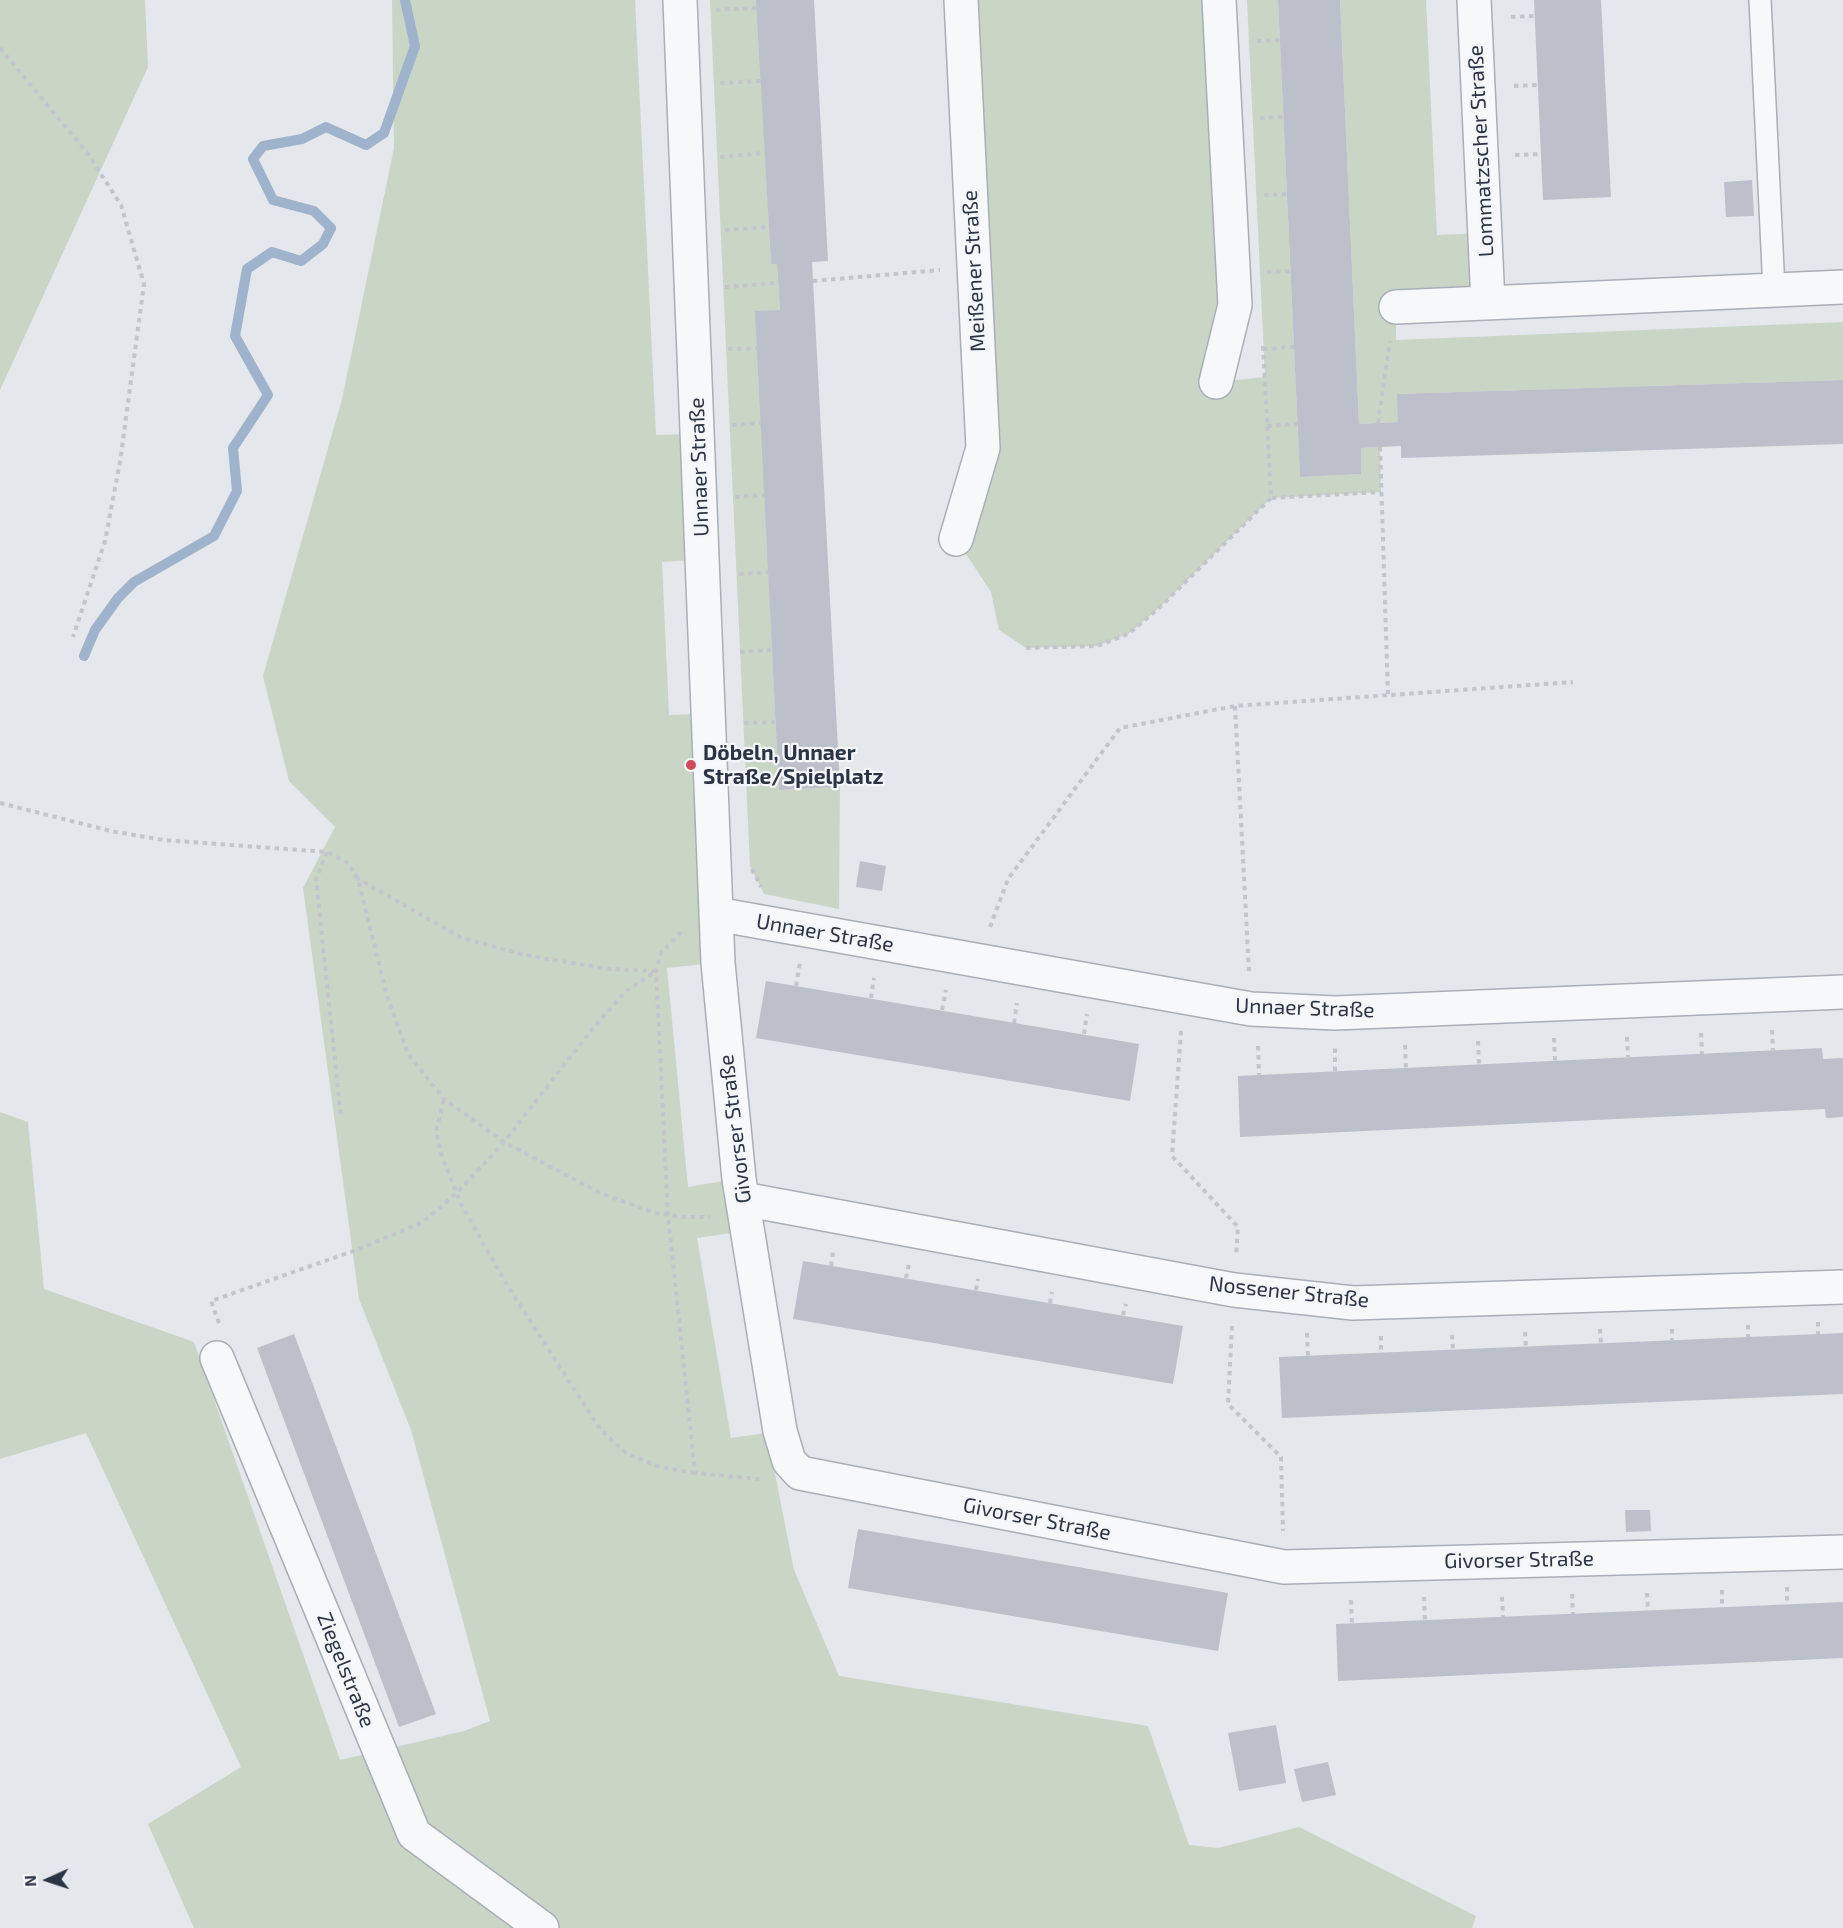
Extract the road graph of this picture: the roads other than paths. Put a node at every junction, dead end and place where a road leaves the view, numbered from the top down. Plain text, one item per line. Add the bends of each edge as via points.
1 (961, 0) edge
2 (1219, 0) edge
3 (1474, 0) edge
4 (1760, 0) edge
5 (695, 5) edge
6 (1843, 287) edge
7 (1774, 290) junction
8 (1488, 303) junction
9 (1396, 307) road end
10 (1216, 382) dead end
11 (956, 539) dead end
12 (716, 914) junction
13 (1843, 992) edge
14 (744, 1208) junction
15 (1843, 1287) edge
16 (217, 1359) dead end
17 (1843, 1552) edge
18 (542, 1928) edge

1 - 11 street, Meißener Straße via 983,448
2 - 10 street via 1235,305
3 - 8 street, Lommatzscher Straße
4 - 7 lane
5 - 12 street, Unnaer Straße
6 - 7 street
7 - 8 street
8 - 9 street
12 - 13 street, Unnaer Straße via 1251,1008 1358,1012
12 - 14 street, Givorser Straße via 727,1071
14 - 15 street, Nossener Straße via 1234,1290 1353,1303
14 - 17 street, Givorser Straße via 781,1440 800,1473 1284,1567
16 - 18 street, Ziegelstraße via 414,1834

